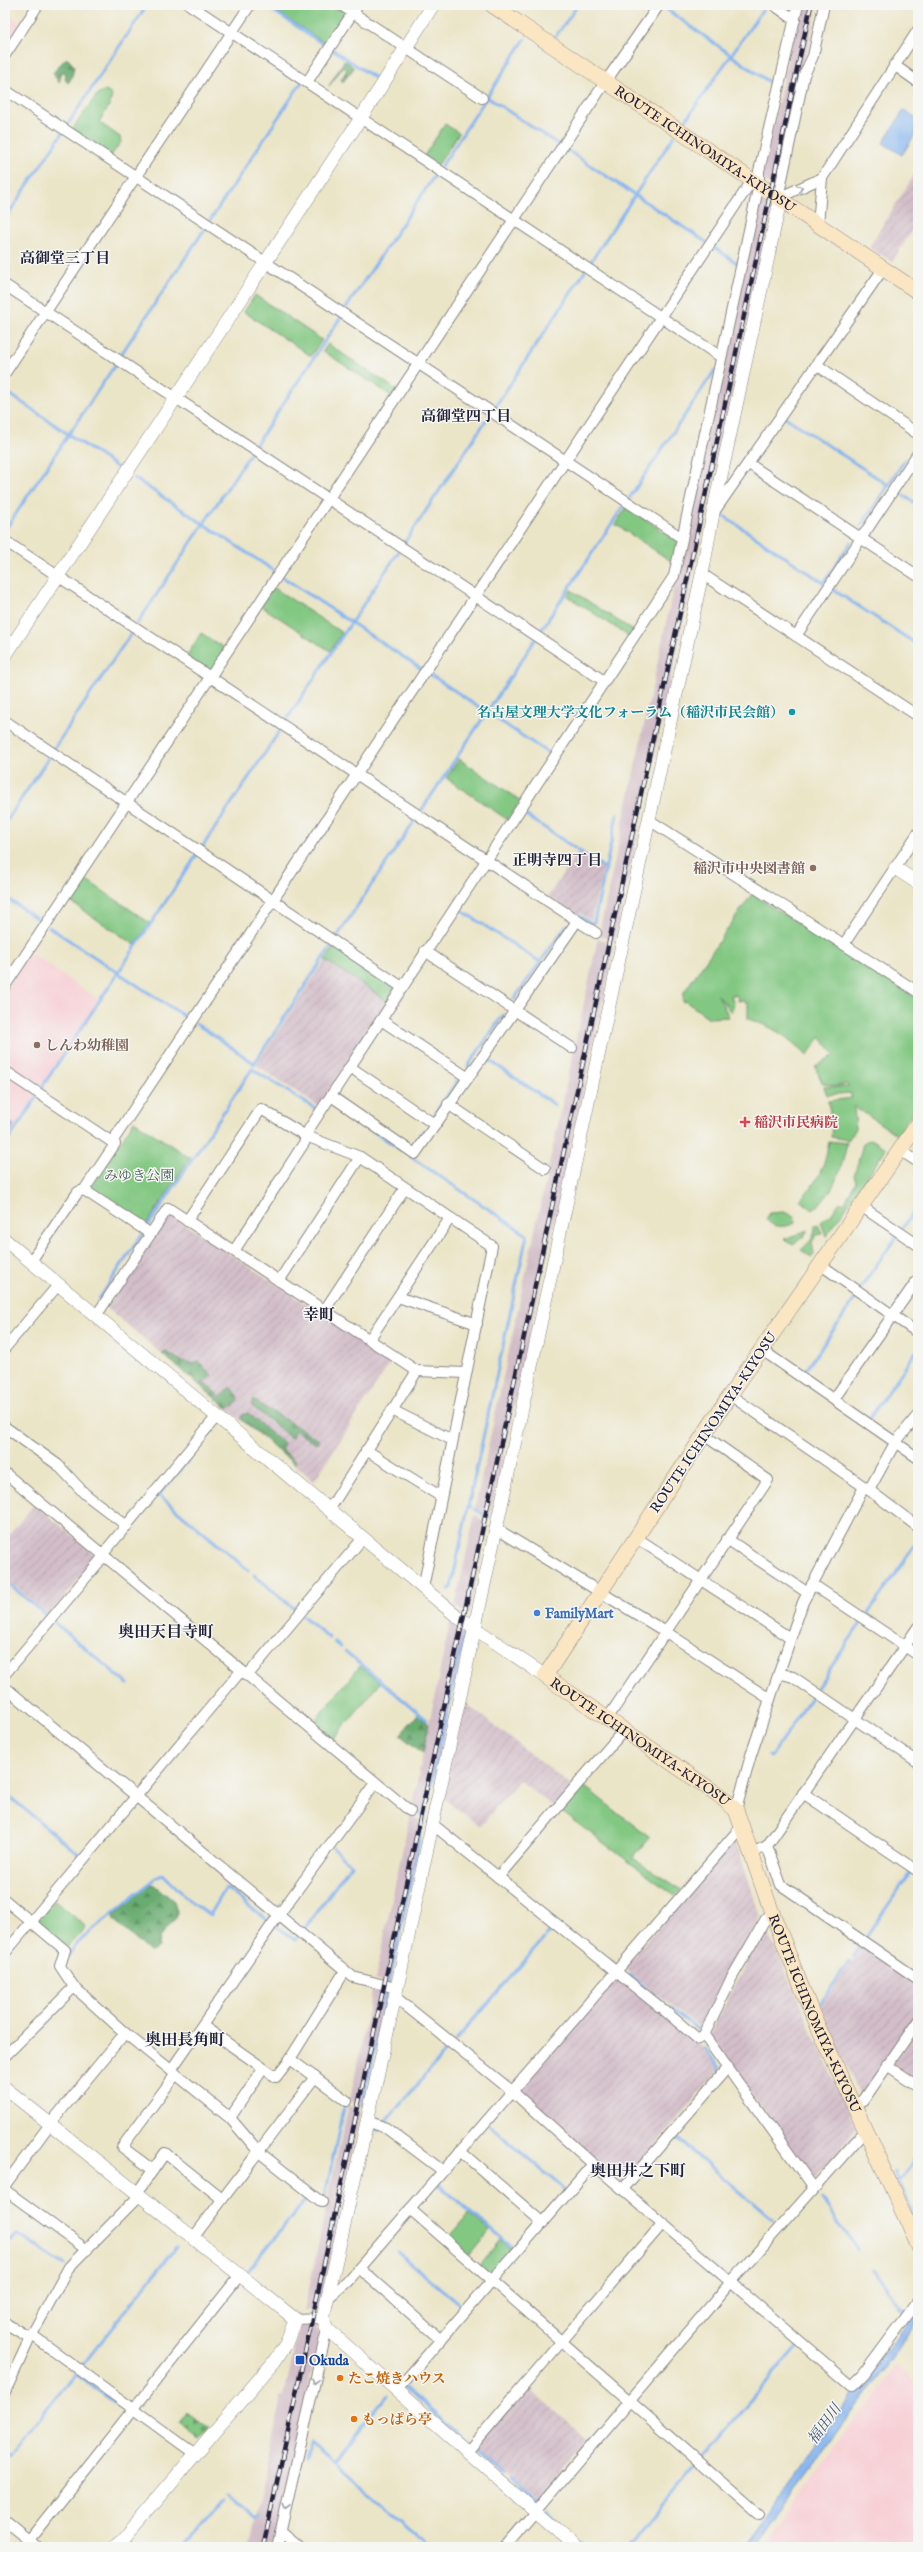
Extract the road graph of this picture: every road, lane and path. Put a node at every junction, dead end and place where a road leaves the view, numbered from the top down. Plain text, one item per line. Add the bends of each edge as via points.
1 (38, 5) edge
2 (190, 5) edge
3 (250, 5) edge
4 (341, 5) edge
5 (433, 5) edge
6 (492, 5) edge
7 (659, 5) edge
8 (774, 5) edge
9 (798, 5) edge
10 (824, 5) edge
11 (355, 9) edge
12 (795, 20) junction
13 (918, 30) edge
14 (232, 32) junction
15 (406, 48) junction
16 (5, 54) edge
17 (894, 65) junction
18 (606, 81) junction
19 (307, 82) junction
20 (918, 82) edge
21 (5, 90) edge
22 (482, 98) dead end
23 (361, 118) junction
24 (136, 176) junction
25 (822, 178) junction
26 (756, 181) junction
27 (778, 198) junction
28 (514, 220) junction
29 (818, 225) junction
30 (266, 262) junction
31 (883, 268) junction
32 (5, 284) edge
33 (918, 292) edge
34 (45, 312) junction
35 (661, 317) junction
36 (720, 357) junction
37 (418, 365) junction
38 (817, 365) junction
39 (5, 373) edge
40 (176, 398) junction
41 (918, 434) edge
42 (918, 453) edge
43 (565, 462) junction
44 (749, 464) junction
45 (329, 499) junction
46 (713, 513) junction
47 (682, 538) junction
48 (861, 538) junction
49 (5, 541) edge
50 (702, 574) junction
51 (58, 576) junction
52 (918, 576) edge
53 (476, 596) junction
54 (796, 636) junction
55 (5, 656) edge
56 (210, 678) junction
57 (604, 681) junction
58 (918, 716) edge
59 (5, 721) edge
60 (357, 775) junction
61 (127, 802) junction
62 (649, 820) junction
63 (918, 833) edge
64 (485, 860) junction
65 (895, 868) junction
66 (918, 883) edge
67 (273, 901) junction
68 (577, 921) junction
69 (596, 933) dead end
70 (844, 944) junction
71 (426, 951) junction
72 (5, 986) edge
73 (402, 987) junction
74 (918, 992) edge
75 (514, 1011) junction
76 (381, 1020) junction
77 (572, 1048) dead end
78 (350, 1067) junction
79 (5, 1071) edge
80 (467, 1077) junction
81 (331, 1096) junction
82 (448, 1104) junction
83 (434, 1124) junction
84 (918, 1124) edge
85 (306, 1136) junction
86 (112, 1142) junction
87 (900, 1150) junction
88 (360, 1157) junction
89 (918, 1162) edge
90 (545, 1169) dead end
91 (405, 1188) junction
92 (84, 1190) junction
93 (861, 1206) junction
94 (450, 1218) junction
95 (187, 1220) junction
96 (151, 1234) junction
97 (5, 1240) edge
98 (918, 1245) edge
99 (234, 1251) junction
100 (31, 1261) junction
101 (821, 1265) junction
102 (918, 1279) edge
103 (279, 1281) junction
104 (59, 1284) junction
105 (398, 1297) junction
106 (324, 1311) junction
107 (892, 1315) junction
108 (96, 1316) junction
109 (477, 1324) junction
110 (918, 1333) edge
111 (369, 1340) junction
112 (5, 1348) edge
113 (762, 1350) junction
114 (417, 1371) junction
115 (466, 1374) junction
116 (730, 1395) junction
117 (834, 1399) junction
118 (392, 1410) junction
119 (918, 1415) edge
120 (217, 1416) junction
121 (5, 1427) edge
122 (704, 1434) junction
123 (452, 1440) junction
124 (895, 1443) junction
125 (366, 1450) junction
126 (918, 1458) edge
127 (5, 1472) edge
128 (866, 1488) junction
129 (440, 1496) junction
130 (329, 1510) junction
131 (127, 1526) junction
132 (918, 1527) edge
133 (495, 1528) junction
134 (635, 1537) junction
135 (363, 1538) junction
136 (727, 1539) junction
137 (103, 1555) junction
138 (701, 1580) junction
139 (423, 1588) junction
140 (810, 1588) junction
141 (600, 1591) junction
142 (473, 1627) junction
143 (918, 1627) edge
144 (666, 1632) junction
145 (790, 1638) junction
146 (905, 1646) junction
147 (918, 1655) edge
148 (779, 1673) junction
149 (5, 1674) edge
150 (244, 1674) junction
151 (545, 1676) junction
152 (5, 1687) edge
153 (770, 1699) junction
154 (607, 1719) junction
155 (854, 1719) junction
156 (624, 1730) junction
157 (918, 1762) edge
158 (376, 1783) junction
159 (803, 1793) junction
160 (136, 1796) junction
161 (736, 1810) junction
162 (410, 1811) dead end
163 (432, 1823) junction
164 (742, 1826) junction
165 (767, 1846) junction
166 (751, 1853) junction
167 (918, 1871) edge
168 (498, 1877) junction
169 (5, 1900) edge
170 (770, 1910) junction
171 (278, 1916) junction
172 (31, 1922) junction
173 (5, 1953) edge
174 (345, 1971) junction
175 (617, 1971) junction
176 (918, 1979) edge
177 (74, 1987) junction
178 (395, 1992) junction
179 (918, 2021) edge
180 (202, 2026) junction
181 (125, 2033) junction
182 (704, 2035) junction
183 (5, 2056) edge
184 (290, 2059) junction
185 (888, 2065) junction
186 (728, 2067) junction
187 (263, 2069) junction
188 (174, 2072) junction
189 (315, 2077) junction
190 (918, 2086) edge
191 (5, 2088) edge
192 (512, 2091) junction
193 (348, 2101) dead end
194 (853, 2104) junction
195 (230, 2118) junction
196 (367, 2122) junction
197 (50, 2124) junction
198 (865, 2131) junction
199 (460, 2151) junction
200 (259, 2152) junction
201 (593, 2164) junction
202 (153, 2170) junction
203 (443, 2171) junction
204 (5, 2185) edge
205 (813, 2187) junction
206 (623, 2189) junction
207 (5, 2190) edge
208 (138, 2194) junction
209 (222, 2199) junction
210 (322, 2202) dead end
211 (410, 2209) junction
212 (543, 2223) junction
213 (662, 2223) junction
214 (193, 2238) junction
215 (918, 2245) edge
216 (87, 2250) junction
217 (359, 2268) junction
218 (240, 2275) junction
219 (492, 2282) junction
220 (731, 2282) junction
221 (328, 2298) junction
222 (918, 2301) edge
223 (295, 2319) junction
224 (5, 2323) edge
225 (325, 2324) junction
226 (31, 2337) junction
227 (441, 2340) junction
228 (561, 2342) junction
229 (397, 2390) junction
230 (5, 2392) edge
231 (629, 2400) junction
232 (134, 2408) junction
233 (467, 2452) junction
234 (196, 2454) junction
235 (536, 2511) junction
236 (759, 2514) dead end
237 (5, 2521) edge
238 (280, 2531) junction
239 (29, 2540) junction
240 (37, 2547) edge
241 (116, 2547) edge
242 (277, 2547) edge
243 (299, 2547) edge
244 (505, 2547) edge
245 (576, 2547) edge

1 - 16 street
2 - 14 street
3 - 14 street
4 - 11 street
5 - 15 street
6 - 18 main road, ROUTE ICHINOMIYA-KIYOSU
7 - 18 street
8 - 12 street
9 - 12 street
10 - 27 street via 813,56 804,75
11 - 15 street
11 - 19 street
12 - 26 street
13 - 17 street
14 - 19 street
14 - 24 street
15 - 22 street
15 - 23 street
17 - 20 street
17 - 25 street
18 - 26 main road, ROUTE ICHINOMIYA-KIYOSU
18 - 28 street
19 - 23 street
21 - 24 street
23 - 28 street
23 - 30 street
24 - 30 street
24 - 34 street
27 -> 25 street
25 - 29 street
26 - 27 main road, ROUTE ICHINOMIYA-KIYOSU
26 - 35 street
26 - 36 street
27 - 29 main road, ROUTE ICHINOMIYA-KIYOSU
27 - 46 street via 778,210
28 - 35 street
28 - 37 street
29 - 31 main road, ROUTE ICHINOMIYA-KIYOSU
30 - 37 street
30 - 40 street
31 - 33 main road, ROUTE ICHINOMIYA-KIYOSU
31 - 38 street
32 - 34 street
34 - 39 street
34 - 40 street
35 - 36 street
35 - 43 street
36 - 47 street
37 - 43 street
37 - 45 street
38 - 41 street
38 - 44 street
40 - 45 street
40 - 51 street
42 - 48 street
43 - 47 street
43 - 53 street
44 - 46 street
44 - 48 street
45 - 53 street
45 - 56 street
46 - 50 street
47 - 57 street via 674,576
48 - 52 street
48 - 54 street
49 - 51 street
50 - 54 street
50 - 62 street
51 - 55 street
51 - 56 street
53 - 57 street
53 - 60 street
54 - 58 street
56 - 60 street
56 - 61 street
57 - 64 street
59 - 61 street
60 - 64 street
60 - 67 street
61 - 67 street
61 - 72 street
62 - 70 street
62 - 133 street
63 - 65 street
64 - 68 street
64 - 71 street
65 - 66 street
65 - 70 street
67 - 73 street
67 - 86 street
68 - 69 street
68 - 75 street
70 - 74 street
71 - 73 street
71 - 75 street
73 - 76 street
75 - 77 street
75 - 80 street
76 - 78 street
76 - 80 street
78 - 81 street
78 - 83 street
79 - 86 street
80 - 82 street
81 - 83 street via 415,1154
81 - 85 street
82 - 83 street
82 - 90 street
84 - 87 main road, ROUTE ICHINOMIYA-KIYOSU
85 - 88 street
85 - 95 street via 261,1109
85 - 99 street via 304,1143
86 - 92 street via 115,1144
87 - 89 street
87 - 93 main road, ROUTE ICHINOMIYA-KIYOSU
88 - 91 street
88 - 103 street
91 - 94 street
91 - 106 street
92 - 96 street
92 - 100 street via 78,1192
93 - 98 street
93 - 101 main road, ROUTE ICHINOMIYA-KIYOSU
94 - 105 street
94 - 109 street via 492,1246
95 - 96 street via 168,1208
95 - 99 street
96 - 108 street
97 - 100 street
99 - 103 street
100 - 104 street
101 - 107 street
101 - 113 main road, ROUTE ICHINOMIYA-KIYOSU
102 - 107 street
103 - 106 street
104 - 108 street
104 - 112 street
105 - 109 street
105 - 111 street
106 - 111 street
107 - 110 street
107 - 117 street
108 - 120 street
109 - 115 street
111 - 114 street
113 - 116 main road, ROUTE ICHINOMIYA-KIYOSU
113 - 117 street
114 - 115 street
114 - 118 street
115 - 123 street
116 - 122 main road, ROUTE ICHINOMIYA-KIYOSU
116 - 128 street
117 - 124 street
118 - 123 street
118 - 125 street
119 - 124 street
120 - 130 street
120 - 131 street
121 - 131 street via 58,1465 85,1494
122 - 134 main road, ROUTE ICHINOMIYA-KIYOSU
122 - 136 street via 768,1480
123 - 129 street
124 - 126 street
124 - 128 street
125 - 129 street
125 - 130 street
127 - 137 street
128 - 132 street
128 - 140 street
129 - 139 street
130 - 135 street
131 - 137 street
133 - 141 street
133 - 142 street
134 - 138 street
134 - 141 main road, ROUTE ICHINOMIYA-KIYOSU
135 - 139 street
135 - 150 street
136 - 138 street
136 - 140 street
137 - 149 street
137 - 150 street
138 - 144 street
138 - 145 street
139 - 142 street
140 - 145 street
140 - 146 street
141 - 144 street
141 - 151 main road, ROUTE ICHINOMIYA-KIYOSU
142 - 151 street
142 - 163 street
143 - 146 street
144 - 153 street
144 - 154 street
145 - 148 street
146 - 147 street
146 - 155 street
148 - 153 street
148 - 155 street via 793,1677
150 - 158 street
150 - 160 street
151 - 154 main road, ROUTE ICHINOMIYA-KIYOSU
152 - 160 street
153 - 161 street
154 - 156 main road, ROUTE ICHINOMIYA-KIYOSU
155 - 157 street
155 - 159 street
156 - 161 main road, ROUTE ICHINOMIYA-KIYOSU via 720,1796
156 - 168 street
158 - 162 street
158 - 171 street
159 - 165 street
159 - 167 street
160 - 171 street
160 - 172 street
161 - 164 main road, ROUTE ICHINOMIYA-KIYOSU
163 - 168 street
163 - 178 street
164 - 166 main road, ROUTE ICHINOMIYA-KIYOSU
164 - 175 street
165 - 166 street
165 - 176 street via 781,1885
166 - 170 main road, ROUTE ICHINOMIYA-KIYOSU
168 - 175 street
169 - 172 street
170 - 182 street via 731,1979
170 - 194 main road, ROUTE ICHINOMIYA-KIYOSU via 811,2011
171 - 174 street
171 - 180 street
172 - 173 street
172 - 177 street via 65,1950 60,1966
174 - 178 street via 353,1977
174 - 184 street
175 - 182 street via 698,2038
175 - 192 street
177 - 181 street
177 - 183 street
178 - 192 street
178 - 196 street
179 - 185 street
180 - 187 street
180 - 188 street
181 - 188 street
181 - 197 street
182 - 186 street
184 - 187 street via 276,2077
184 - 189 street
185 - 190 street
185 - 194 street via 863,2101
186 - 205 street
186 - 206 street
187 - 195 street
188 - 195 street
188 - 202 street via 122,2147
189 - 193 street
189 - 200 street
191 - 197 street
192 - 199 street
192 - 201 street
194 - 198 main road, ROUTE ICHINOMIYA-KIYOSU
195 - 200 street
196 - 203 street via 386,2128
196 - 221 street
197 - 204 street
197 - 208 street
198 - 205 street
198 - 215 main road, ROUTE ICHINOMIYA-KIYOSU
199 - 203 street
199 - 212 street
200 - 209 street
200 - 210 street
201 - 206 street
201 - 212 street
202 - 208 street
202 - 209 street via 165,2153
203 - 211 street
205 - 220 street
206 - 213 street
207 - 216 street
208 - 214 street
208 - 216 street
209 - 214 street
211 - 217 street
211 - 219 street
212 - 219 street
213 - 220 street
213 - 228 street
214 - 218 street
216 - 226 street via 70,2267
217 - 221 street
217 - 227 street
218 - 223 street
218 - 232 street
219 - 227 street
219 - 228 street
220 - 222 street via 852,2386
220 - 231 street
221 - 225 street
223 - 225 street
223 - 234 street via 286,2344 273,2363
224 - 226 street
225 - 229 street
225 -> 238 street
226 - 230 street
226 - 232 street
227 - 229 street
228 - 231 street
228 - 233 street
229 - 233 street
231 - 235 street
231 - 236 street
232 - 234 street
232 - 239 street
233 - 235 street
234 - 241 street
235 - 244 street
235 - 245 street
237 - 239 street
238 - 242 street
238 - 243 street
239 - 240 street

